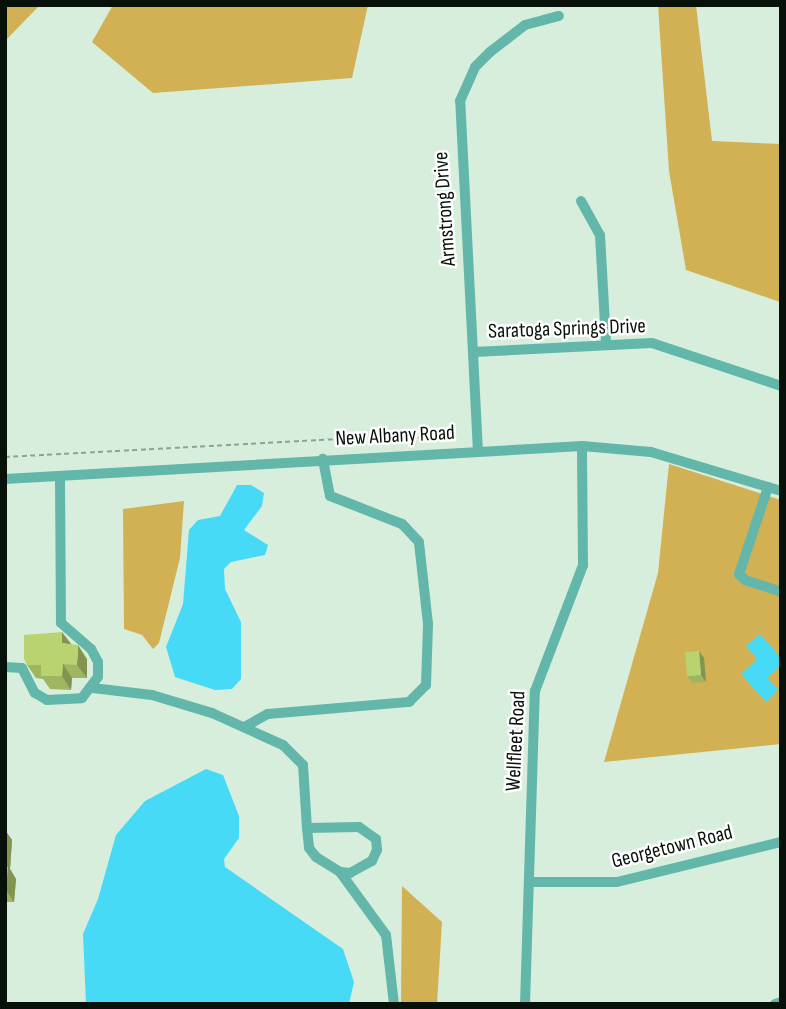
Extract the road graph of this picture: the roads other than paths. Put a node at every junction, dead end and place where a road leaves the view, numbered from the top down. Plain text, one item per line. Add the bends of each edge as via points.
1 (559, 16) dead end
2 (581, 201) dead end
3 (606, 342) junction
4 (474, 352) junction
5 (781, 386) edge
6 (582, 446) junction
7 (478, 452) junction
8 (323, 458) junction
9 (60, 476) junction
10 (5, 479) edge
11 (768, 487) junction
12 (781, 491) edge
13 (781, 592) edge
14 (5, 667) edge
15 (93, 688) junction
16 (246, 726) junction
17 (307, 828) junction
18 (781, 842) edge
19 (340, 872) junction
20 (530, 882) junction
21 (781, 1002) edge
22 (394, 1004) edge
23 (525, 1004) edge
24 (775, 1004) edge

1 - 4 street, Armstrong Drive via 525,24 489,52 475,67 460,101
2 - 3 street via 600,236
3 - 4 street, Saratoga Springs Drive
3 - 5 street, Saratoga Springs Drive via 652,343
4 - 7 street, Armstrong Drive
6 - 7 street, New Albany Road
6 - 11 street, New Albany Road via 651,452
6 - 20 street, Wellfleet Road via 583,565 536,691
7 - 8 street, New Albany Road
8 - 9 street, New Albany Road
8 - 16 street via 330,496 402,524 419,542 428,624 426,685 409,702 268,714
9 - 10 street, New Albany Road
9 - 15 street via 61,623 91,649 98,662
11 - 12 street, New Albany Road
11 - 13 street via 739,574
14 - 15 street via 22,668 35,693 47,700 82,698
15 - 16 street via 152,695
16 - 17 street via 296,753 303,765
17 - 19 street via 309,848
17 - 19 street via 359,827 376,839 372,861 361,870
18 - 20 street, Georgetown Road via 617,882
19 - 22 street via 386,935
20 - 23 street, Wellfleet Road
21 - 24 street

